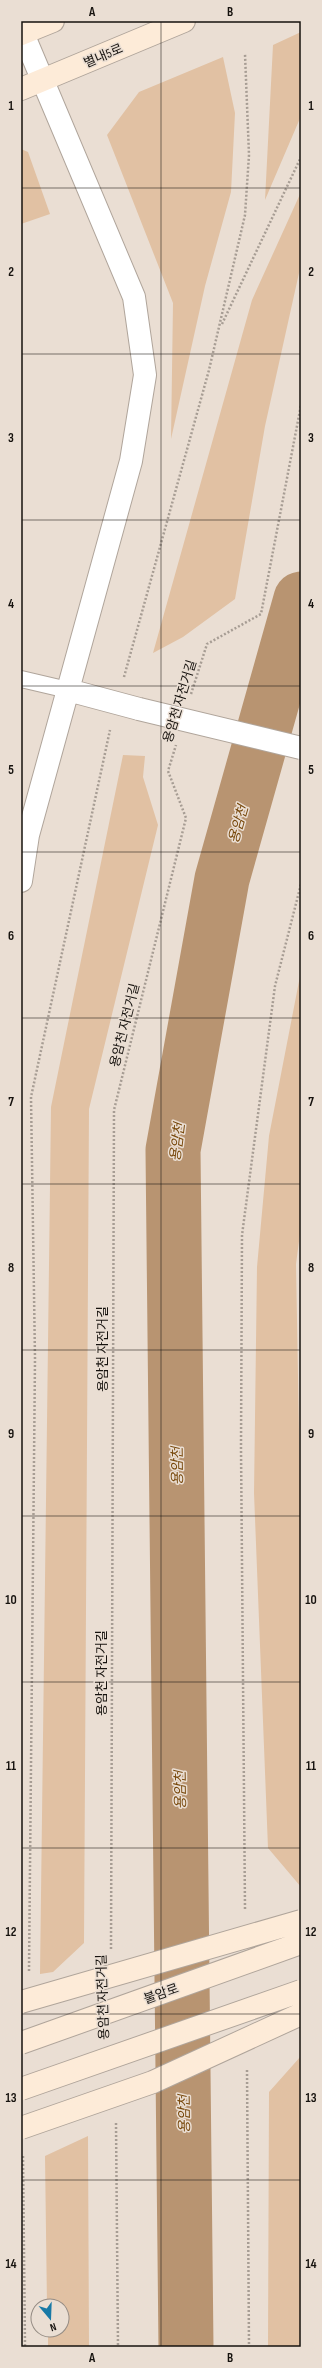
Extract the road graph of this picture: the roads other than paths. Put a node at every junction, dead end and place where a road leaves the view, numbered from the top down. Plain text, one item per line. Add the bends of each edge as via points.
1 (53, 21) edge
2 (184, 21) edge
3 (22, 32) edge
4 (42, 80) junction
5 (21, 89) edge
6 (21, 679) edge
7 (68, 690) junction
8 (301, 748) edge
9 (21, 881) edge
10 (301, 1920) edge
11 (301, 1943) edge
12 (301, 1991) edge
13 (21, 2002) edge
14 (301, 2014) edge
15 (21, 2043) edge
16 (21, 2089) edge
17 (22, 2138) edge

1 - 3 street
2 - 4 street, 별내5로
3 - 4 street
4 - 5 street, 별내5로
4 - 7 street via 134,297 145,375 130,461
6 - 7 lane
7 - 8 street, bridge
7 - 9 street via 28,835
10 - 13 street, bridge
11 - 15 street, 불암로, bridge
12 - 16 street, bridge
14 - 17 street, bridge via 153,2082

